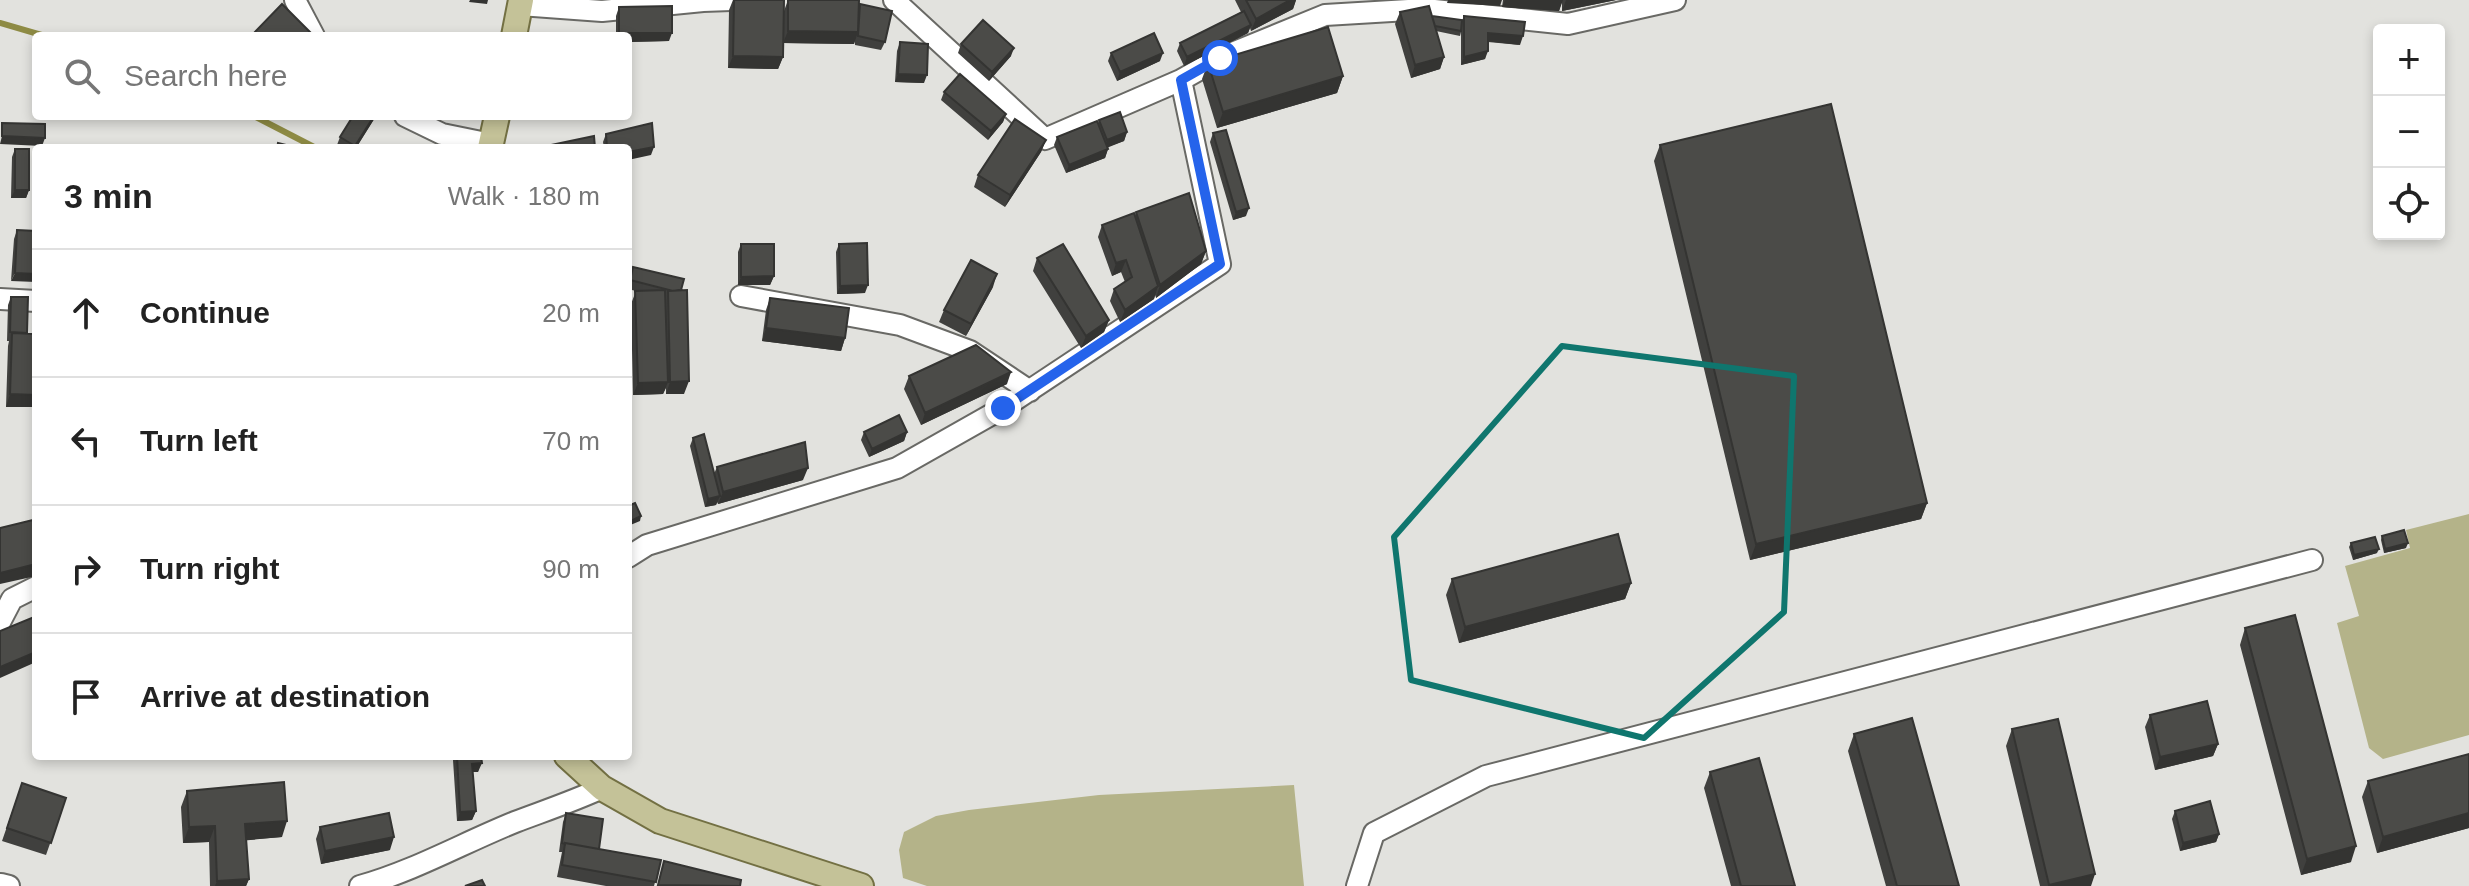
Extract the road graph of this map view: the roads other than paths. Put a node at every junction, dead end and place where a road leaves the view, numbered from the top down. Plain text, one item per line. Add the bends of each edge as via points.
1 (295, 0) edge
2 (731, 0) edge
3 (894, 0) edge
4 (1675, 0) edge
5 (520, 3) edge
6 (312, 32) edge
7 (515, 32) edge
8 (1181, 80) junction
9 (413, 120) edge
10 (496, 120) edge
11 (483, 144) edge
12 (491, 144) edge
13 (741, 296) dead end
14 (0, 299) edge
15 (32, 301) edge
16 (1030, 391) junction
17 (632, 554) edge
18 (2312, 560) dead end
19 (32, 589) edge
20 (0, 622) edge
21 (571, 760) edge
22 (602, 788) junction
23 (0, 884) edge
24 (9, 886) edge
25 (360, 886) edge
26 (861, 886) edge
27 (1357, 886) edge

1 - 6 street
2 - 5 street via 602,11
3 - 8 street via 1045,139
4 - 8 street via 1568,24 1425,9 1325,15 1220,58
5 - 7 main road
8 - 16 street via 1220,264
9 - 11 street
10 - 12 main road
13 - 16 street via 900,325 970,351
14 - 15 street
16 - 17 street via 897,468 647,545
18 - 27 street via 1486,776 1374,833
19 - 20 street via 12,599
21 - 22 main road
22 - 25 street
22 - 26 main road via 660,821
23 - 24 street

